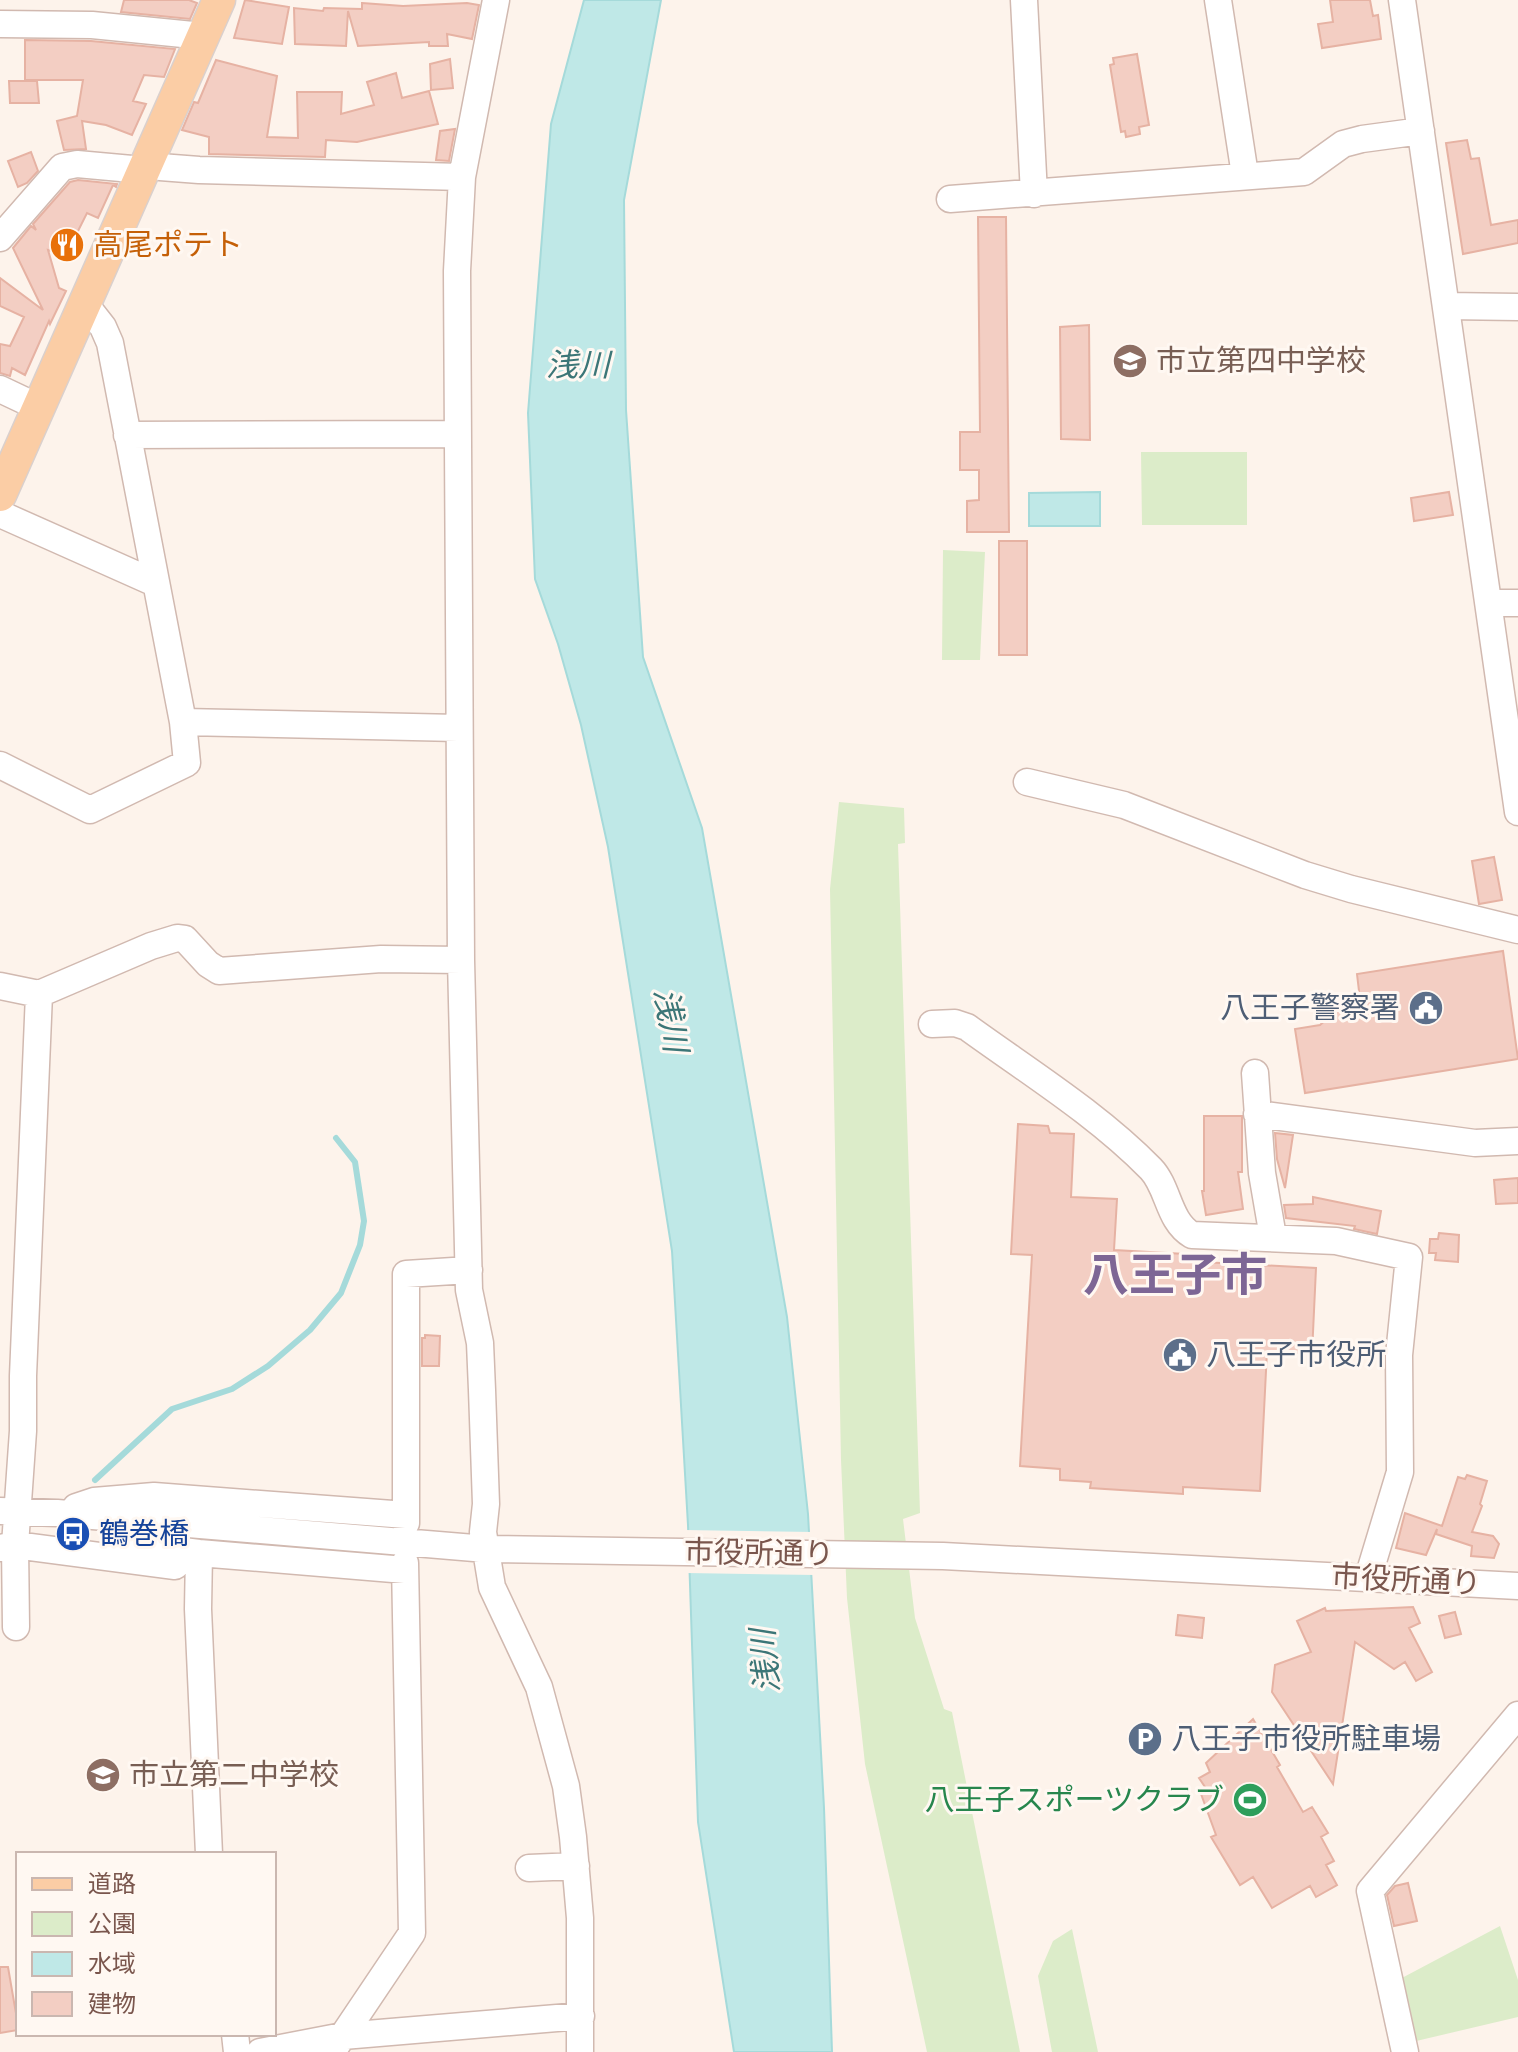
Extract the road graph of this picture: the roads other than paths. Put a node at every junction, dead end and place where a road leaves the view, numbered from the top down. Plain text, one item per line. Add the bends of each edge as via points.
1 (219, 0) edge
2 (496, 0) edge
3 (1024, 0) edge
4 (1218, 0) edge
5 (1402, 0) edge
6 (47, 12) edge
7 (0, 24) edge
8 (203, 36) junction
9 (1421, 131) junction
10 (145, 166) junction
11 (1245, 175) junction
12 (462, 177) junction
13 (1034, 194) junction
14 (950, 199) dead end
15 (0, 238) edge
16 (85, 304) junction
17 (1446, 306) junction
18 (1518, 307) edge
19 (0, 389) edge
20 (38, 407) junction
21 (457, 434) junction
22 (127, 435) junction
23 (0, 495) edge
24 (0, 514) edge
25 (155, 583) junction
26 (1489, 603) junction
27 (1518, 603) edge
28 (183, 722) junction
29 (458, 728) junction
30 (0, 765) edge
31 (1027, 782) dead end
32 (1518, 812) edge
33 (1518, 930) edge
34 (461, 960) junction
35 (0, 986) edge
36 (39, 994) junction
37 (932, 1024) dead end
38 (1255, 1073) dead end
39 (1257, 1114) junction
40 (1518, 1141) edge
41 (1273, 1237) junction
42 (469, 1270) junction
43 (10, 1512) edge
44 (57, 1513) junction
45 (116, 1519) junction
46 (8, 1546) edge
47 (490, 1549) junction
48 (199, 1561) junction
49 (1368, 1578) junction
50 (1518, 1586) edge
51 (16, 1627) dead end
52 (1518, 1715) edge
53 (209, 1852) edge
54 (576, 1866) junction
55 (529, 1868) dead end
56 (581, 2016) junction
57 (432, 2040) edge
58 (337, 2044) edge
59 (260, 2052) edge
60 (580, 2052) edge
61 (1405, 2052) edge

1 - 8 main road
2 - 12 street
3 - 13 street
4 - 11 street
5 - 9 street
6 - 7 street
6 - 8 street via 92,25
8 - 10 main road
9 - 11 street via 1343,144 1304,172
9 - 17 street
10 - 12 street
10 - 15 street via 62,167
10 - 16 main road
11 - 13 street
12 - 21 street
13 - 14 street
16 - 20 main road
16 - 22 street via 110,343
17 - 18 street
17 - 26 street
19 - 20 street
20 - 23 main road
21 - 22 street
21 - 29 street
22 - 25 street
24 - 25 street
25 - 28 street
26 - 27 street
26 - 32 street
28 - 29 street
28 - 30 street via 187,763 90,810
29 - 34 street
31 - 33 street via 1124,805 1351,889
34 - 36 street via 381,959 219,971 185,939 177,938
34 - 42 street
35 - 36 street
36 - 43 street
37 - 41 street via 967,1027 1104,1127 1153,1171 1180,1228 1192,1235
38 - 39 street
39 - 40 street via 1475,1143
39 - 41 street
41 - 49 street via 1336,1241 1409,1257 1399,1355 1400,1472
42 - 44 street via 406,1274 406,1519 154,1496 94,1501
42 - 47 street via 481,1366 483,1532
43 - 44 street, 市役所通り
43 - 46 street
44 - 45 street, 市役所通り
45 - 47 street, 市役所通り
45 - 48 street via 143,1543
46 - 48 street
46 - 51 street
47 - 49 street, 市役所通り via 943,1556
47 - 54 street via 492,1587 532,1669 553,1734
48 - 53 street
48 - 58 street via 405,1567 412,1933
49 - 50 street, 市役所通り
52 - 61 street via 1379,1871 1370,1891
54 - 55 street
54 - 56 street
56 - 57 street
56 - 60 street
57 - 58 street
58 - 59 street

